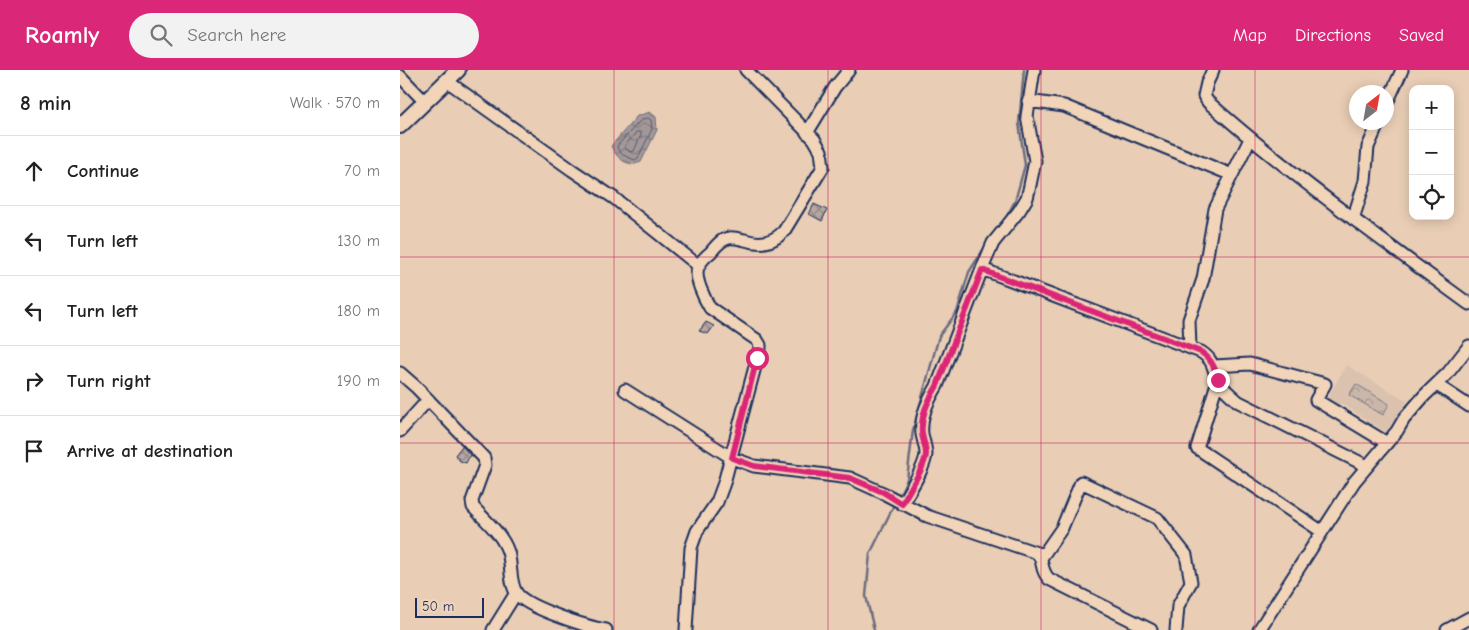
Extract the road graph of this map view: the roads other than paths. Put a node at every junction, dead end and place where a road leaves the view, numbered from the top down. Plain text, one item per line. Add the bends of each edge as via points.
1 (458, 70) edge
2 (746, 70) edge
3 (849, 70) edge
4 (1034, 70) edge
5 (1213, 70) edge
6 (1402, 70) edge
7 (400, 76) edge
8 (447, 81) junction
9 (1394, 88) edge
10 (1028, 101) junction
11 (425, 102) junction
12 (400, 126) edge
13 (1375, 130) edge
14 (808, 133) junction
15 (1250, 139) junction
16 (1232, 175) junction
17 (1352, 219) junction
18 (699, 266) junction
19 (982, 270) junction
20 (1469, 304) edge
21 (1469, 346) edge
22 (1190, 348) junction
23 (1214, 366) junction
24 (400, 372) edge
25 (1218, 380) junction
26 (1437, 385) junction
27 (626, 390) dead end
28 (428, 400) junction
29 (1469, 406) edge
30 (400, 431) edge
31 (1387, 443) junction
32 (732, 458) junction
33 (1366, 466) junction
34 (902, 504) junction
35 (1321, 531) junction
36 (1041, 558) junction
37 (516, 593) junction
38 (1469, 618) edge
39 (493, 630) edge
40 (606, 630) edge
41 (686, 630) edge
42 (1151, 630) edge
43 (1176, 630) edge
44 (1259, 630) edge
45 (1447, 630) edge

1 - 8 main road
2 - 14 street
3 - 14 street via 834,87
4 - 10 street
5 - 15 street via 1204,96
6 - 9 street
7 - 11 street
8 - 11 main road
8 - 18 street via 614,198
10 - 16 street via 1064,106
10 - 19 street via 1027,116 1035,161 1030,190 1019,211 993,243
11 - 12 main road
13 - 17 street via 1368,147 1365,181
14 - 18 street via 821,151 823,167 784,231 776,239 761,243 728,238 720,242
15 - 16 street
15 - 17 street
16 - 22 street via 1215,209 1202,279 1189,320
17 - 20 street
18 - 32 street via 697,276 710,308 760,345
19 - 22 street
19 - 34 street via 925,410 922,432 926,454
21 - 26 street
22 - 23 street via 1209,357
23 - 25 street
23 - 31 street via 1250,364 1325,384 1316,400
24 - 28 street
25 - 33 street via 1239,402
25 - 35 street via 1196,448
26 - 29 street
26 - 31 street via 1408,414
27 - 32 street
28 - 30 street
28 - 37 street via 484,458 485,465 472,501 502,538
31 - 33 street
32 - 34 street via 754,466 850,478
32 - 41 street via 717,502 697,531 691,548
33 - 35 street
34 - 36 street via 927,516 1037,553
35 - 44 street
36 - 42 street via 1043,572 1049,579
36 - 43 street via 1062,528 1081,482 1157,518 1186,555 1191,582 1178,606
37 - 39 street
37 - 40 street via 548,612
38 - 45 street

